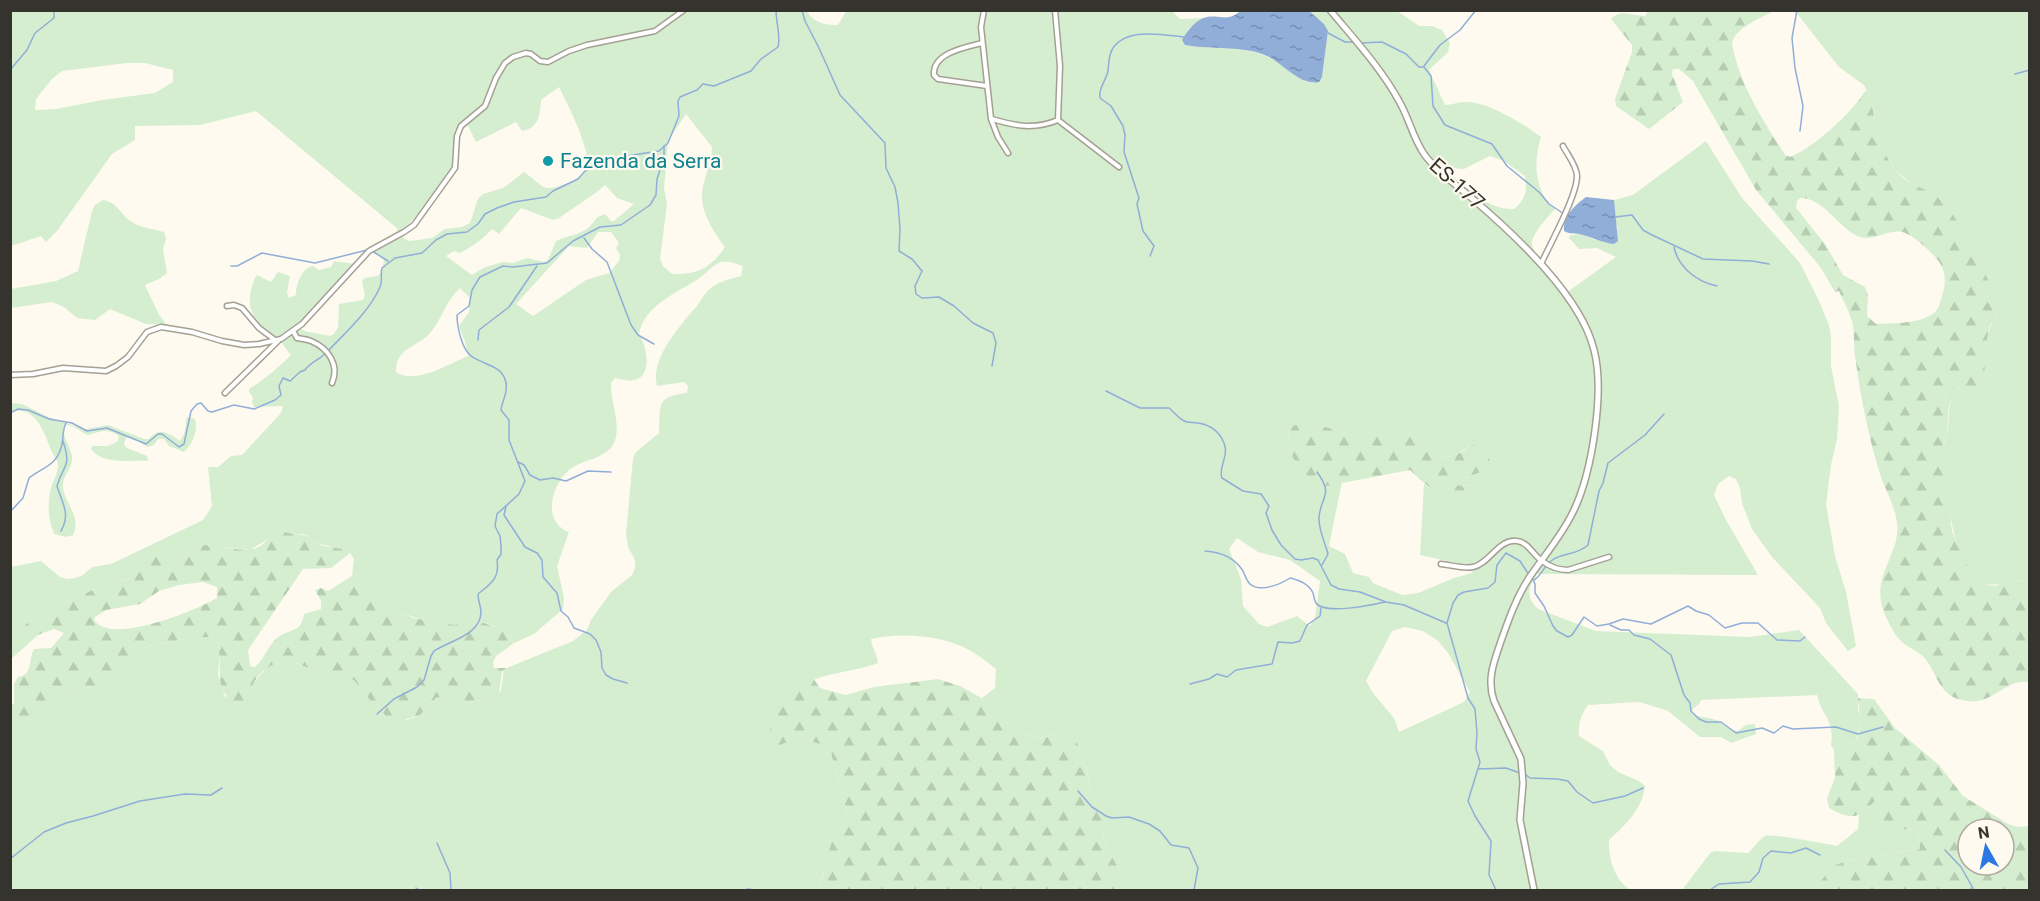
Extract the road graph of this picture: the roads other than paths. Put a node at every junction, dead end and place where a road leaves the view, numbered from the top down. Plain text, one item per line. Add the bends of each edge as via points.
1 (684, 10) edge
2 (984, 10) edge
3 (1055, 10) edge
4 (1330, 10) edge
5 (982, 43) junction
6 (987, 86) junction
7 (991, 119) junction
8 (1058, 120) junction
9 (1563, 146) dead end
10 (1008, 153) dead end
11 (1119, 167) dead end
12 (1541, 265) junction
13 (227, 306) dead end
14 (293, 331) junction
15 (281, 339) junction
16 (275, 341) junction
17 (10, 375) edge
18 (332, 383) dead end
19 (225, 393) dead end
20 (1609, 557) dead end
21 (1542, 561) junction
22 (1441, 564) dead end
23 (1534, 891) edge

1 - 14 street via 649,33 576,48 548,62 526,52 505,63 485,106 461,126 455,168 414,225 369,250
2 - 5 street
3 - 8 street via 1060,66
4 - 12 main road, ES-177 / ES-177 via 1391,87 1424,154
5 - 6 street
5 - 6 street via 960,48 938,61 933,69 938,79
6 - 7 street
7 - 8 street via 1017,126 1043,126
7 - 10 street
8 - 11 street
9 - 12 street via 1577,178
12 - 21 main road, ES-177 / ES-177 via 1586,326 1594,348 1599,389 1586,479 1573,512
13 - 16 street via 242,308
14 - 15 street
14 - 18 street via 297,338 313,342 333,360
15 - 16 street
15 - 19 street
16 - 17 street via 244,345 161,327 147,332 133,352 111,369 63,368
20 - 21 street via 1568,570
21 - 22 street via 1517,541 1505,543 1472,567
21 - 23 main road, ES-177 via 1515,604 1490,677 1494,701 1521,759 1520,820

